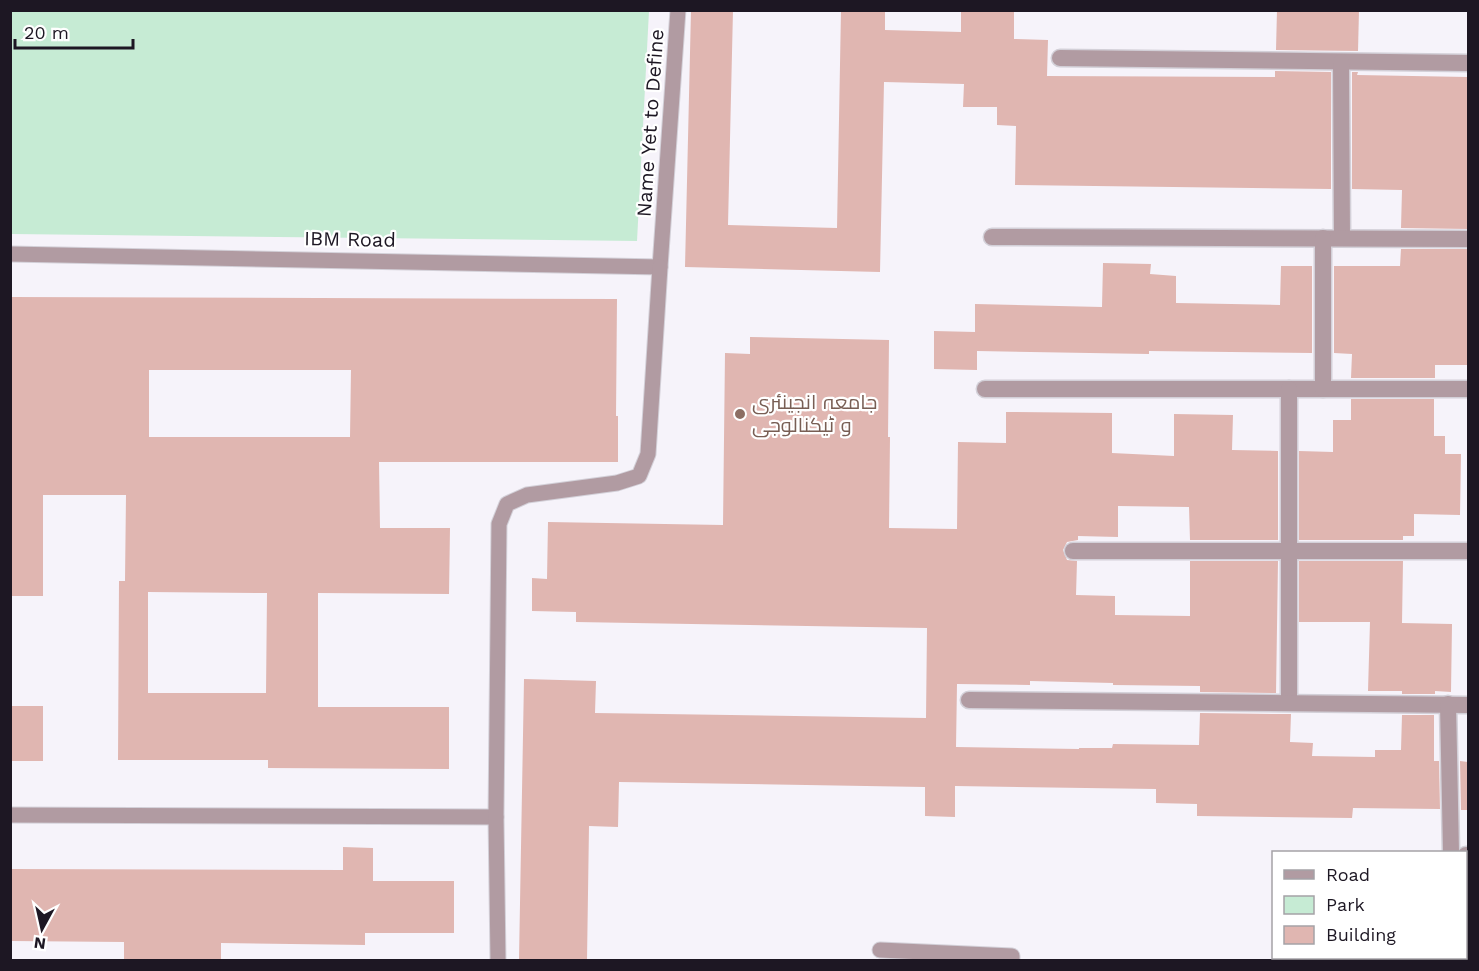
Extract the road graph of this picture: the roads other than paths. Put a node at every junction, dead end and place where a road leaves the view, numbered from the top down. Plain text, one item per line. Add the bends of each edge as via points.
1 (678, 10) edge
2 (1060, 58) dead end
3 (1341, 62) junction
4 (1468, 63) edge
5 (992, 237) dead end
6 (1323, 238) junction
7 (1342, 238) junction
8 (1468, 239) edge
9 (10, 254) edge
10 (660, 267) junction
11 (1468, 388) edge
12 (985, 389) dead end
13 (1290, 389) junction
14 (1323, 389) junction
15 (1073, 551) dead end
16 (1468, 551) edge
17 (1291, 552) junction
18 (969, 700) dead end
19 (1290, 702) junction
20 (1448, 704) junction
21 (1468, 705) edge
22 (10, 815) edge
23 (496, 817) junction
24 (1451, 851) edge
25 (880, 950) dead end
26 (498, 960) edge
27 (1011, 960) edge

1 - 10 lane, Name Yet to Define
2 - 3 street
3 - 4 street
3 - 7 street
5 - 6 street
6 - 7 street
6 - 14 street
7 - 8 street
9 - 10 lane, IBM Road
10 - 23 lane via 648,453 639,476 617,483 527,495 507,504 499,524
11 - 14 street
12 - 13 street
13 - 14 street
13 - 17 street
15 - 17 street
16 - 17 street
17 - 19 street
18 - 19 street
19 - 20 street
20 - 21 street
20 - 24 street
22 - 23 lane
23 - 26 lane
25 - 27 lane via 1012,956

